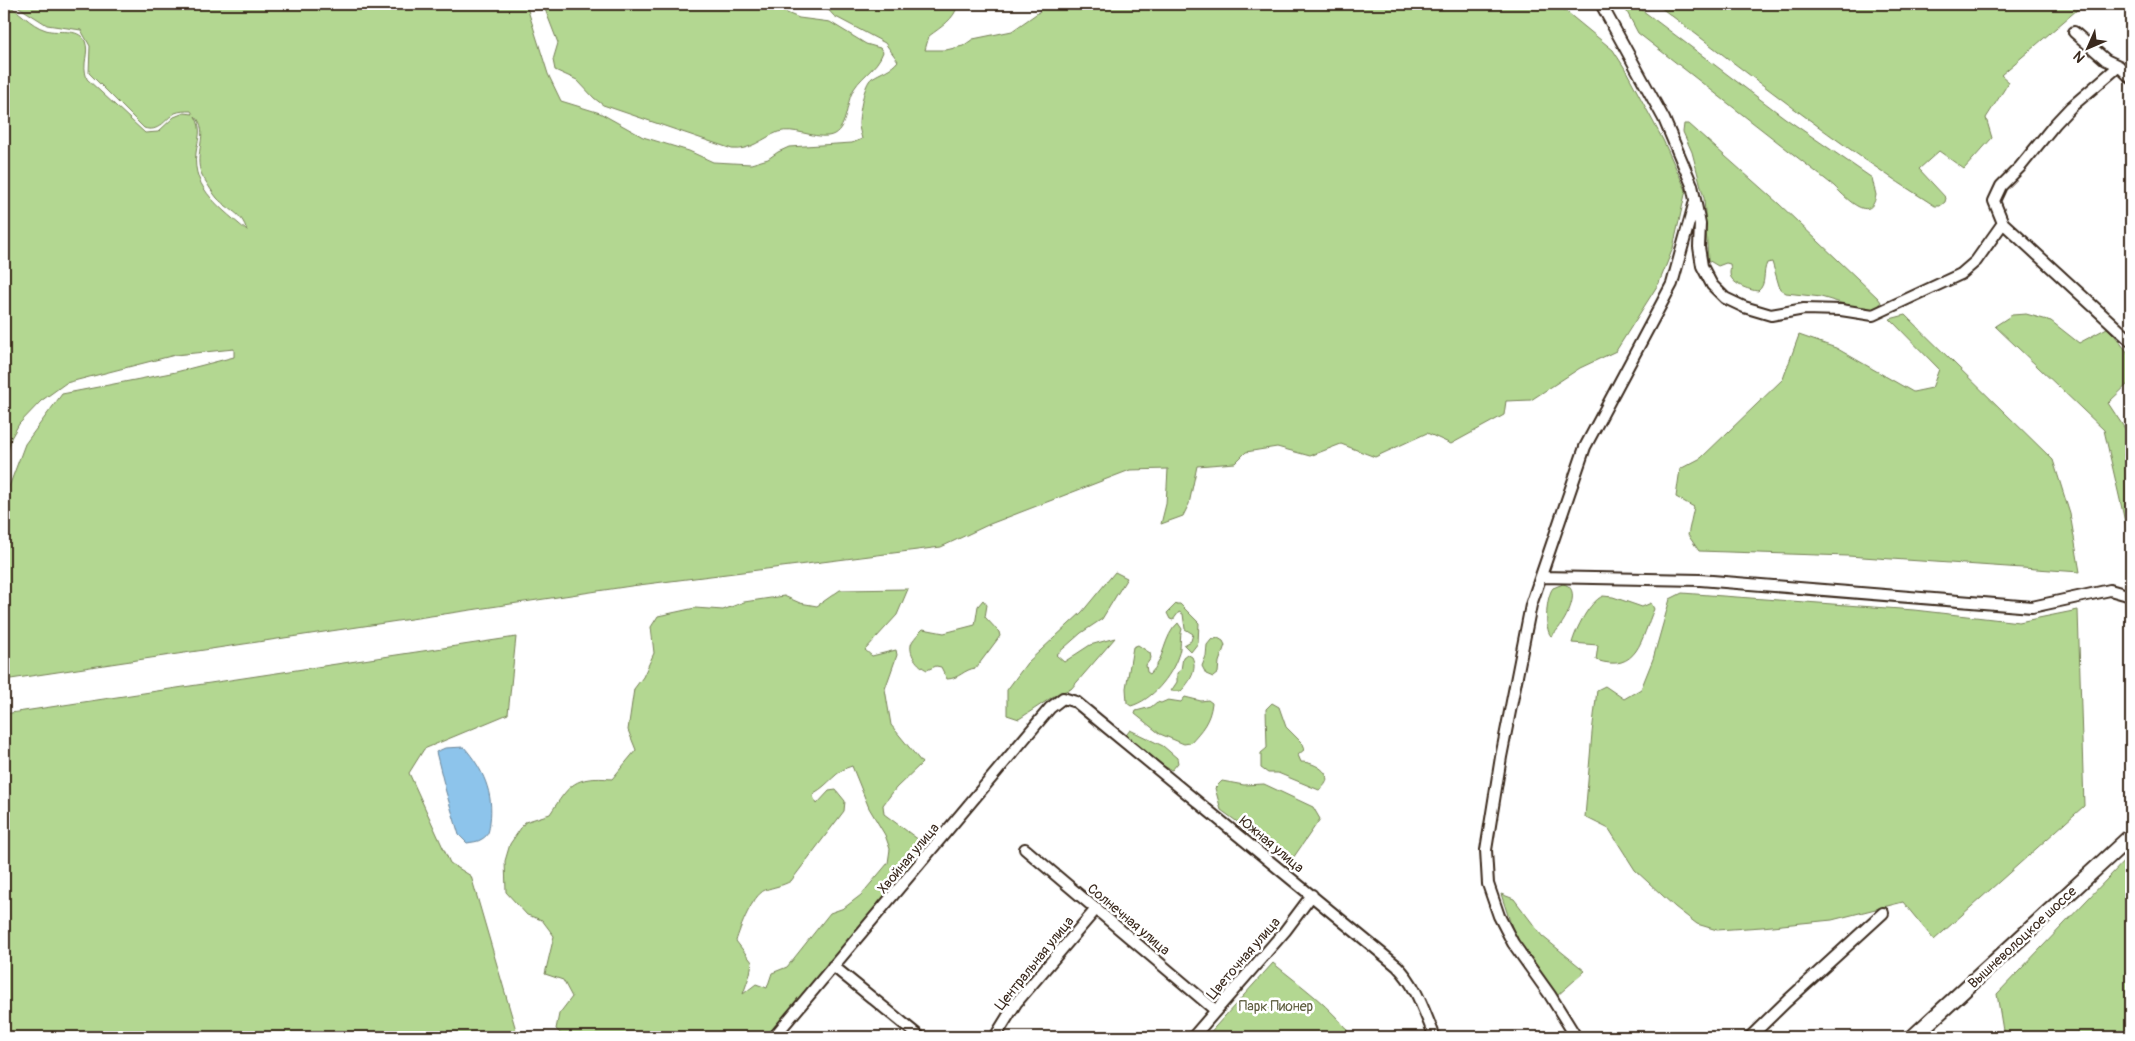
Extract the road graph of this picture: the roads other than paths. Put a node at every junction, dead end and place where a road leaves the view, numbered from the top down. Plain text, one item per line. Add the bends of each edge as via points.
1 (1601, 4) edge
2 (2074, 32) dead end
3 (2119, 66) junction
4 (2131, 78) edge
5 (1695, 201) junction
6 (2003, 223) junction
7 (2131, 341) edge
8 (1541, 576) junction
9 (2131, 596) edge
10 (1063, 698) joint
11 (2131, 836) edge
12 (1025, 849) dead end
13 (1312, 895) junction
14 (1097, 908) junction
15 (1883, 913) dead end
16 (833, 966) junction
17 (1215, 1010) junction
18 (774, 1037) edge
19 (920, 1037) edge
20 (995, 1037) edge
21 (1193, 1037) edge
22 (1435, 1037) edge
23 (1576, 1037) edge
24 (1750, 1037) edge
25 (1913, 1037) edge

1 - 5 street via 1664,119 1692,185
2 - 3 street via 2106,60
3 - 4 street
3 - 6 street via 2071,107 2001,186 1994,201
5 - 6 street via 1700,224 1702,266 1712,284 1725,298 1770,315 1804,309 1873,315 1965,271
5 - 8 street via 1672,284 1585,448
6 - 7 street
8 - 9 street via 1700,580 2032,607 2110,590
8 - 23 street via 1531,605 1501,757 1486,850 1488,884 1513,944
10 - 13 street, Южная улица via 1076,702
10 - 16 street, Хвойная улица via 1050,708
11 - 25 main road, Вышневолоцкое шоссе
12 - 14 street, Солнечная улица
13 - 17 street, Цветочная улица
13 - 22 street, Южная улица via 1408,978
14 - 17 street, Солнечная улица
14 - 20 street, Центральная улица via 1016,1003
15 - 24 street
16 - 18 street, Хвойная улица
16 - 19 street
17 - 21 street, Цветочная улица

